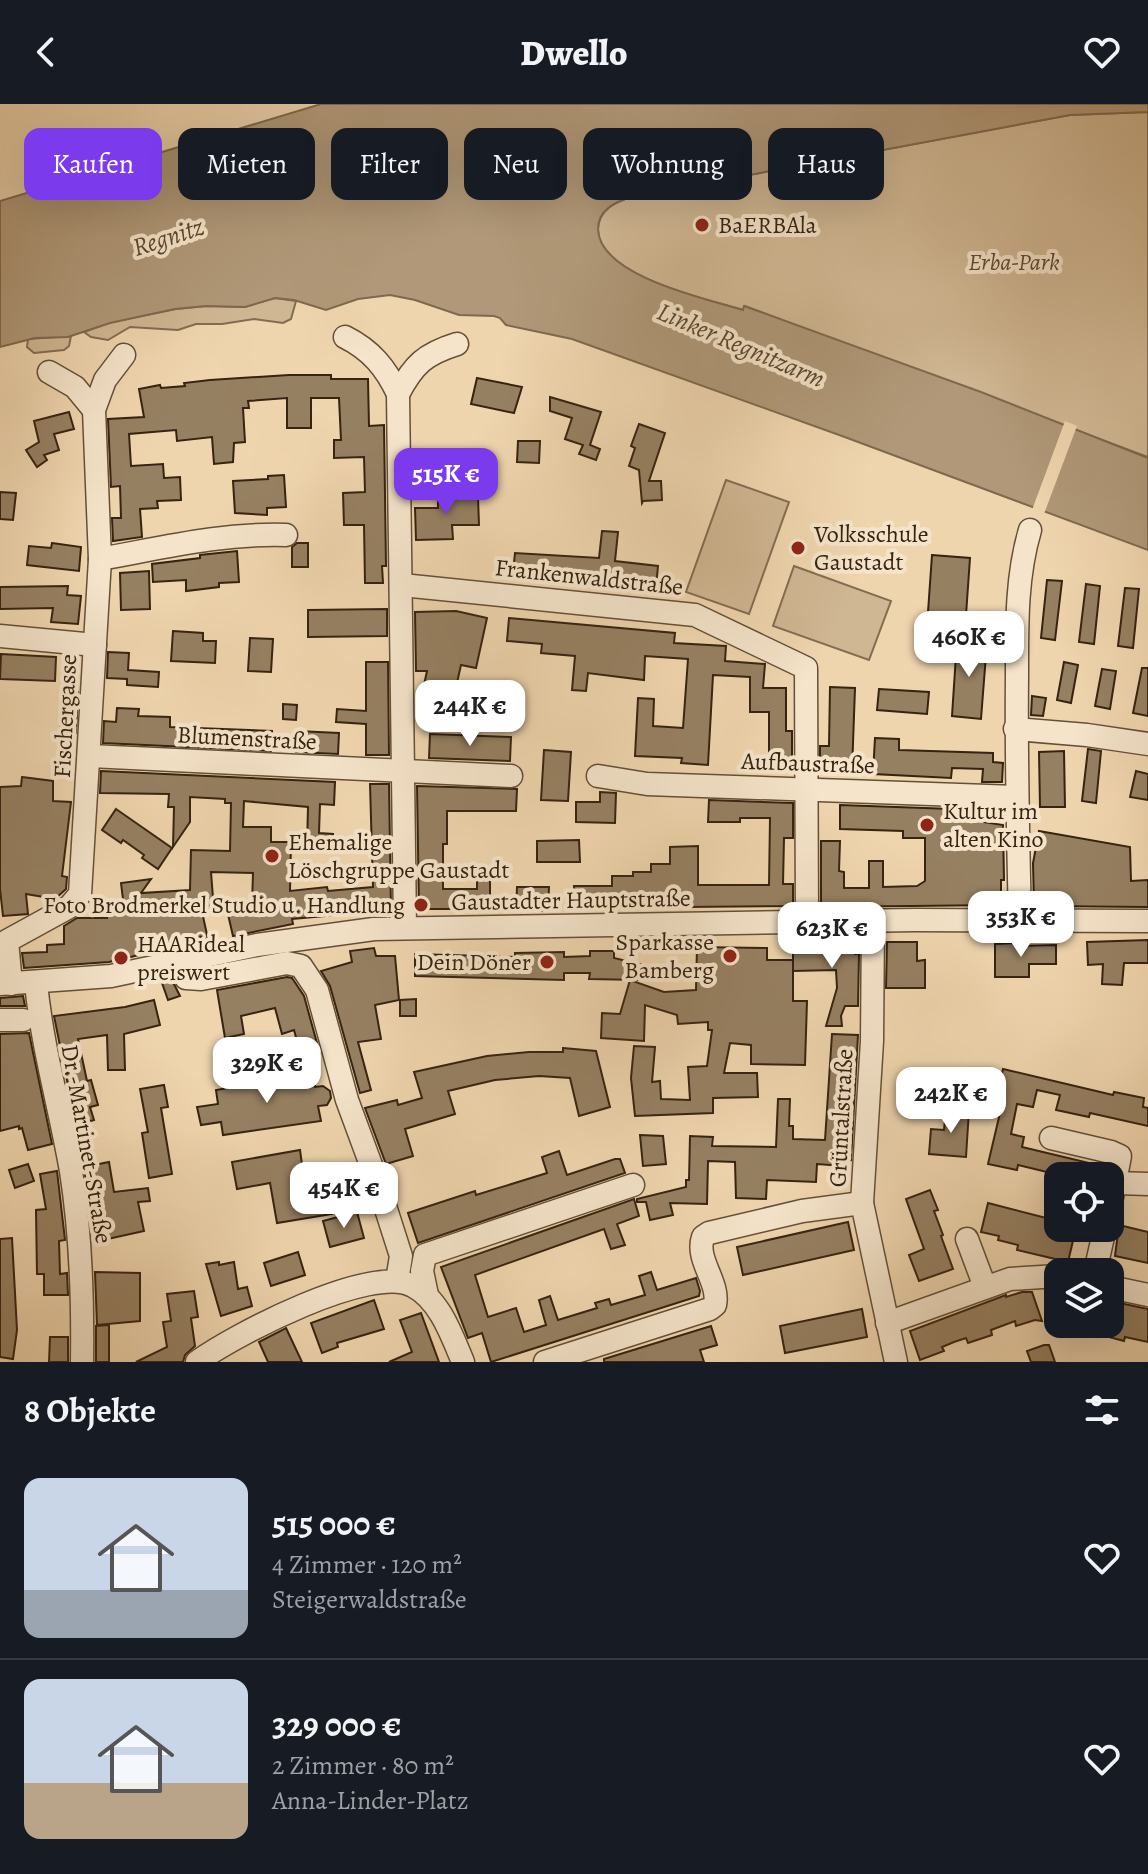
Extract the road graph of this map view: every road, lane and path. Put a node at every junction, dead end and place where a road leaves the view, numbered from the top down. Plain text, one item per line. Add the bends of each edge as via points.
1 (345, 337) dead end
2 (457, 344) dead end
3 (124, 355) dead end
4 (49, 372) dead end
5 (398, 394) junction
6 (94, 410) junction
7 (1030, 530) dead end
8 (286, 535) dead end
9 (100, 559) junction
10 (402, 585) junction
11 (0, 636) edge
12 (95, 645) junction
13 (1015, 729) junction
14 (1148, 744) edge
15 (90, 756) junction
16 (402, 771) junction
17 (511, 776) dead end
18 (598, 776) dead end
19 (806, 789) junction
20 (1016, 797) junction
21 (873, 921) junction
22 (1020, 921) junction
23 (1148, 921) edge
24 (807, 922) junction
25 (405, 927) junction
26 (180, 963) junction
27 (36, 983) junction
28 (5, 984) edge
29 (0, 1020) edge
30 (23, 1020) dead end
31 (1051, 1138) dead end
32 (1119, 1162) edge
33 (1124, 1183) edge
34 (1148, 1184) edge
35 (633, 1185) dead end
36 (862, 1203) junction
37 (967, 1239) dead end
38 (425, 1255) junction
39 (400, 1272) junction
40 (1044, 1276) edge
41 (985, 1287) junction
42 (1124, 1290) edge
43 (427, 1295) junction
44 (1148, 1295) edge
45 (887, 1323) junction
46 (82, 1362) edge
47 (197, 1362) edge
48 (463, 1362) edge
49 (545, 1362) edge
50 (896, 1362) edge

1 - 5 street via 370,352
2 - 5 street via 419,363
3 - 6 street, Fischergasse via 105,380
4 - 6 street via 75,387
5 - 10 street
6 - 9 street, Fischergasse
7 - 13 street via 1021,570
8 - 9 street via 252,534
9 - 12 street, Fischergasse
10 - 16 street
10 - 19 street, Frankenwaldstraße via 695,615 806,668
11 - 12 street
12 - 15 street, Fischergasse
13 - 14 street
13 - 20 street
15 - 16 street, Blumenstraße
15 - 28 street, Fischergasse via 80,894 72,905 7,941
16 - 17 street
16 - 25 street
18 - 19 street, Aufbaustraße via 647,784
19 - 20 street, Aufbaustraße
19 - 24 street
20 - 22 street
21 - 22 street, Gaustadter Hauptstraße
21 - 24 street, Gaustadter Hauptstraße
21 - 36 street, Grüntalstraße
22 - 23 street, Gaustadter Hauptstraße
24 - 25 street, Gaustadter Hauptstraße
25 - 26 street, Gaustadter Hauptstraße via 298,938
26 - 27 street, Gaustadter Hauptstraße
26 - 39 street via 186,978 201,979 287,963 305,970 317,990
27 - 28 street, Gaustadter Hauptstraße
27 - 46 street, Dr.-Martinet-Straße via 71,1172 83,1284
29 - 30 street
31 - 32 street via 1111,1152 1120,1156
33 - 34 street
35 - 38 street
36 - 45 street, Grüntalstraße
36 - 49 street via 709,1233 701,1247 717,1296 710,1309
37 - 41 street
38 - 39 street
38 - 43 street
39 - 43 street
39 - 47 street via 297,1308 230,1339
40 - 41 street
41 - 45 street
42 - 44 street
43 - 48 street
45 - 50 street, Grüntalstraße

